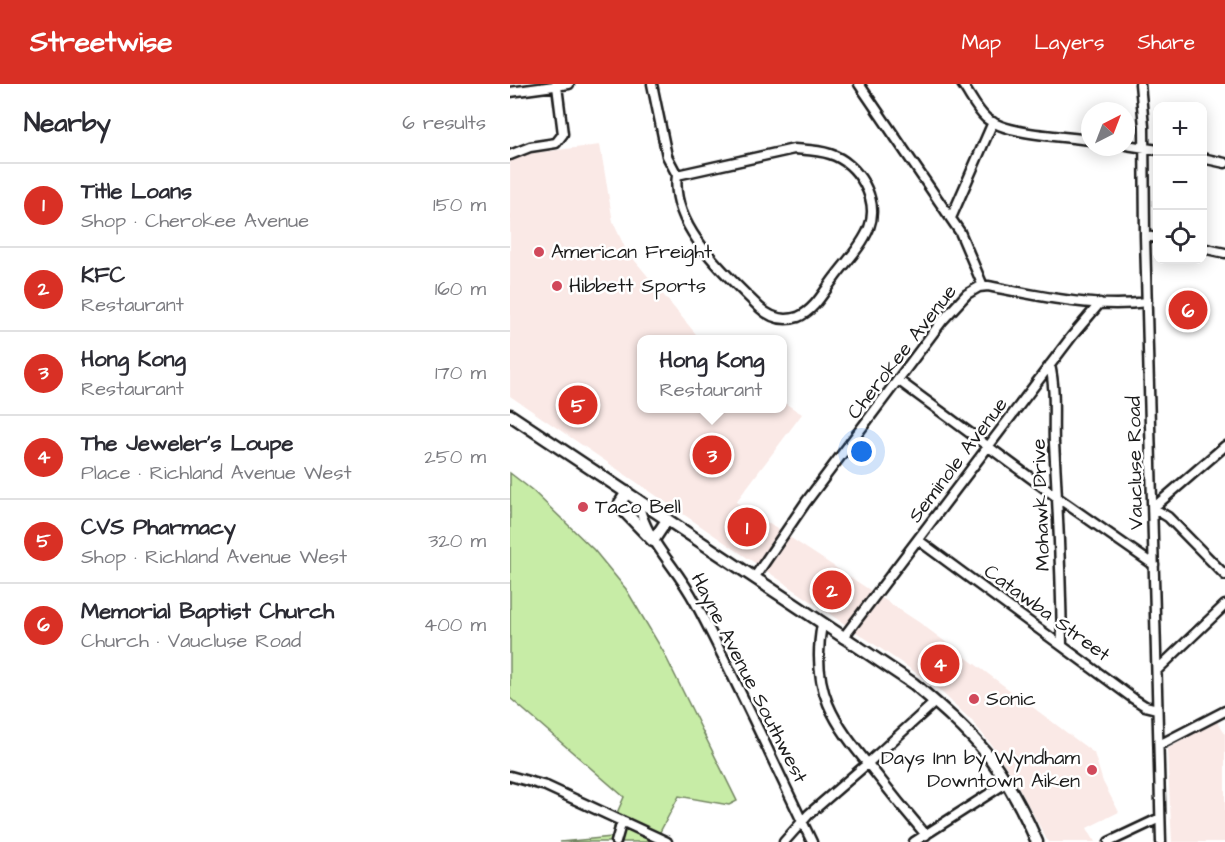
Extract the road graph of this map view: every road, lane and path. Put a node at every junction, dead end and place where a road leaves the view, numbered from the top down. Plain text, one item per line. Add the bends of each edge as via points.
1 (569, 84) edge
2 (652, 84) edge
3 (859, 84) edge
4 (962, 84) edge
5 (1140, 84) edge
6 (557, 86) junction
7 (510, 92) edge
8 (993, 122) junction
9 (1081, 139) edge
10 (1135, 146) edge
11 (1144, 148) junction
12 (1153, 149) edge
13 (510, 154) edge
14 (1207, 159) edge
15 (1225, 163) edge
16 (677, 175) junction
17 (951, 218) junction
18 (1145, 236) junction
19 (1153, 237) edge
20 (1207, 249) edge
21 (1225, 253) edge
22 (983, 286) junction
23 (1147, 302) junction
24 (1100, 303) junction
25 (1050, 365) junction
26 (898, 380) junction
27 (510, 415) edge
28 (988, 447) junction
29 (1225, 447) edge
30 (627, 492) junction
31 (1058, 498) junction
32 (637, 499) junction
33 (1153, 507) junction
34 (667, 520) junction
35 (918, 540) junction
36 (653, 541) junction
37 (1154, 565) junction
38 (1225, 575) edge
39 (754, 578) junction
40 (1225, 606) edge
41 (822, 624) junction
42 (843, 638) junction
43 (1062, 645) junction
44 (1157, 670) junction
45 (935, 702) junction
46 (1157, 709) junction
47 (1225, 711) edge
48 (1159, 745) junction
49 (867, 764) junction
50 (510, 774) edge
51 (1006, 783) junction
52 (1160, 818) junction
53 (622, 821) junction
54 (802, 821) junction
55 (926, 835) junction
56 (650, 838) edge
57 (616, 842) edge
58 (667, 842) edge
59 (784, 842) edge
60 (812, 842) edge
61 (914, 842) edge
62 (1037, 842) edge
63 (1109, 842) edge
64 (1161, 842) edge

1 - 6 street
2 - 16 street via 667,156
3 - 17 street
4 - 8 street via 979,110
5 - 11 street, Vaucluse Road
6 - 7 street
6 - 13 street via 563,134 559,141
8 - 9 street via 1014,130
8 - 17 street
10 - 11 street
11 - 12 street
11 - 18 street, Vaucluse Road
14 - 15 street
16 - 16 street via 675,191 690,229 720,267 774,318 797,317 812,306 854,252 871,222 871,202 862,181 840,159 823,152 794,149
17 - 22 street
18 - 19 street
18 - 23 street, Vaucluse Road
20 - 21 street
22 - 24 street, Cherokee Avenue
22 - 26 street, Cherokee Avenue via 961,300
23 - 24 street, Cherokee Avenue
23 - 33 street, Vaucluse Road
24 - 25 street, Seminole Avenue
25 - 28 street, Seminole Avenue
25 - 31 street, Mohawk Drive
26 - 28 street
26 - 39 street, Cherokee Avenue
27 - 30 main road
28 - 31 street
28 - 35 street, Seminole Avenue
29 - 33 street
30 - 32 main road
30 - 36 main road via 621,508
31 - 37 street
31 - 43 street, Mohawk Drive
32 - 34 main road
32 - 36 street, Hayne Avenue Southwest
33 - 37 street, Vaucluse Road
33 - 38 street via 1168,517
34 - 36 main road
34 - 39 main road
35 - 42 street, Seminole Avenue
35 - 43 street, Catawba Street
36 - 54 street, Hayne Avenue Southwest via 690,593 712,634
37 - 44 street, Vaucluse Road
39 - 41 main road
40 - 44 street
41 - 42 main road
41 - 49 street via 818,645 824,696 840,729
42 - 45 main road
43 - 46 street, Catawba Street via 1145,706
44 - 46 street, Vaucluse Road
45 - 49 street
45 - 51 main road via 988,755
46 - 48 street, Vaucluse Road
47 - 48 street
48 - 52 street, Vaucluse Road
49 - 54 street
49 - 55 street
50 - 53 street
51 - 55 street
51 - 62 main road
52 - 63 street
52 - 64 street, Vaucluse Road
53 - 56 street
53 - 57 street
54 - 59 street
54 - 60 street, Hayne Avenue Southwest
55 - 61 street
56 - 58 street

